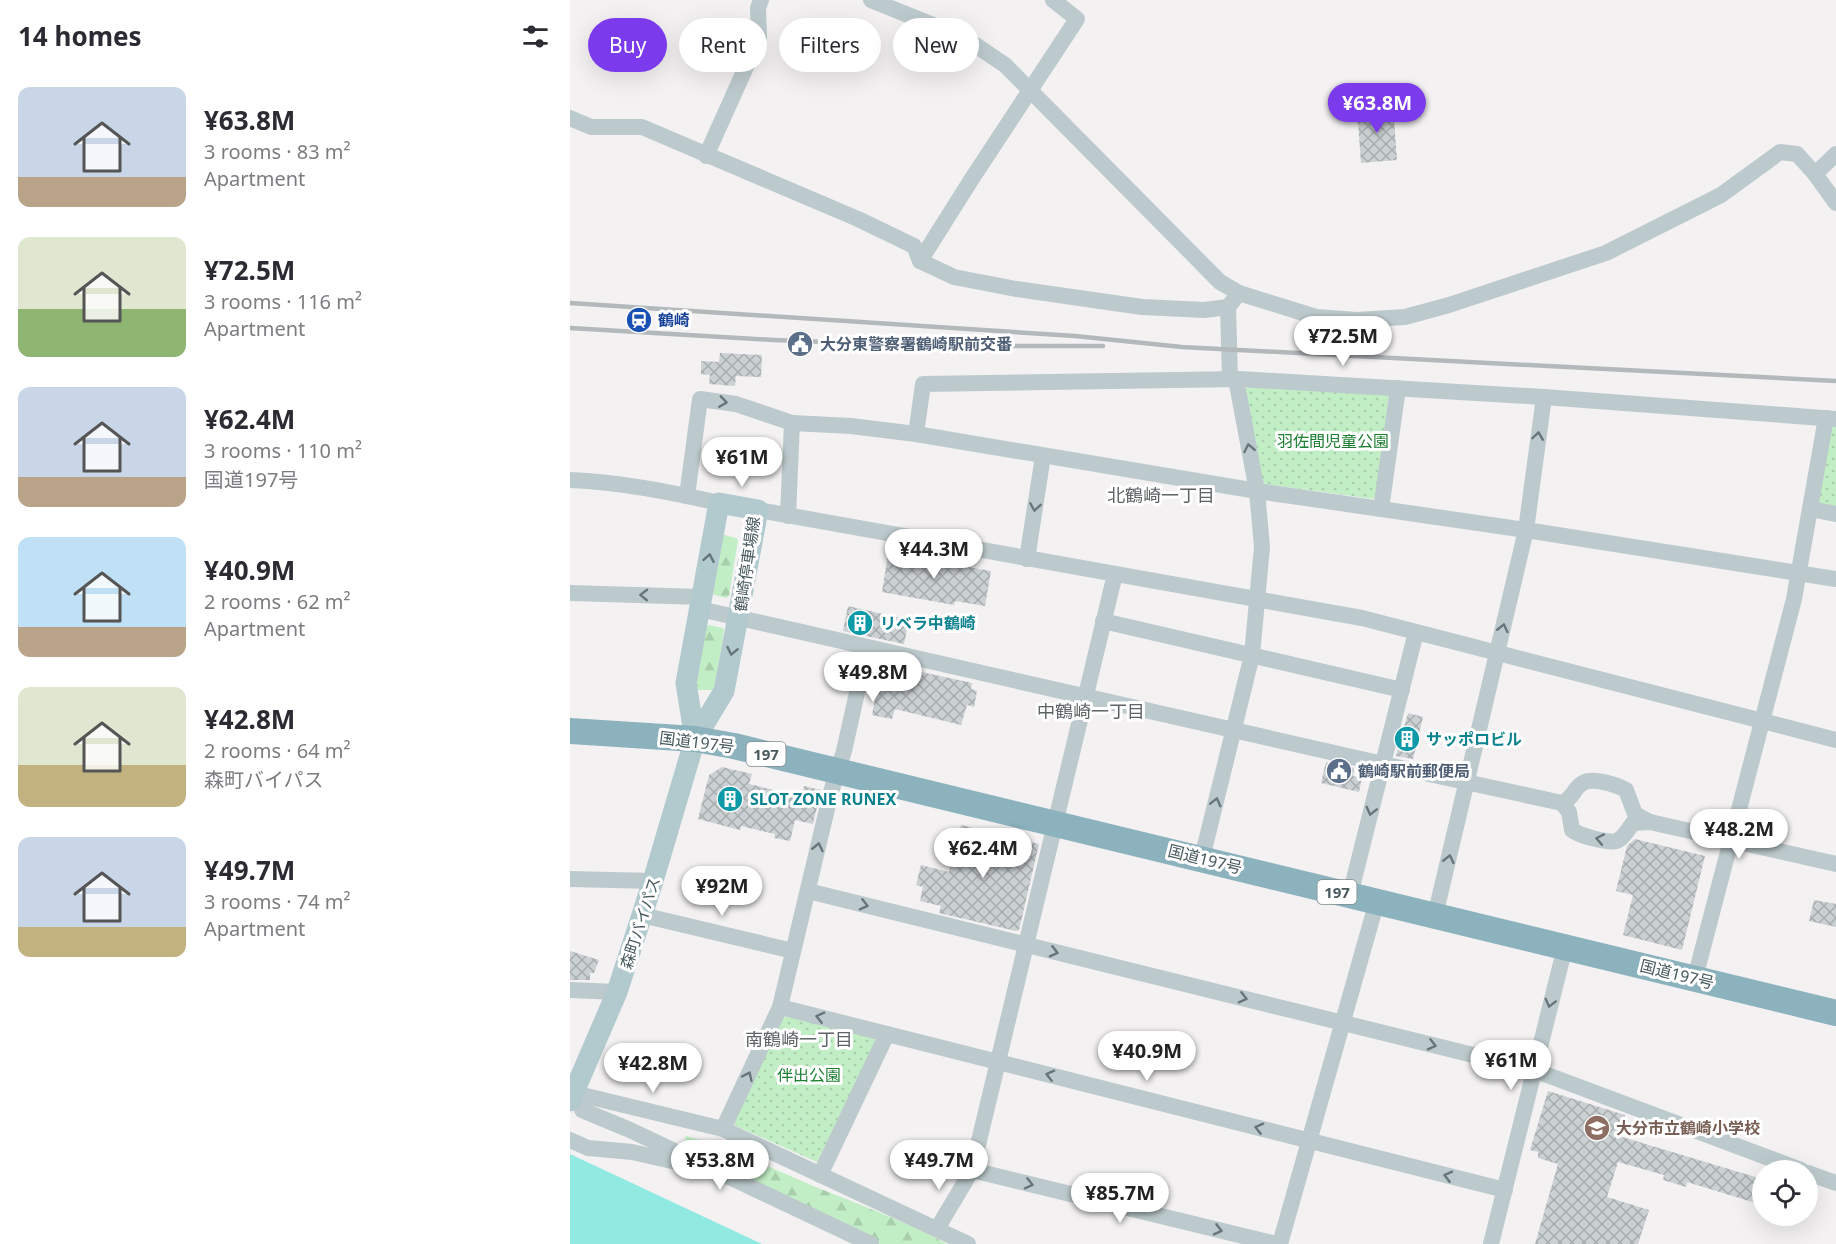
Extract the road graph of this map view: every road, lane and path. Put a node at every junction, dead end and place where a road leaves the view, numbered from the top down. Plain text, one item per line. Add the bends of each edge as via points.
1 (761, 0) edge
2 (872, 0) edge
3 (1053, 0) edge
4 (1029, 90) junction
5 (570, 118) edge
6 (1836, 154) edge
7 (706, 156) junction
8 (1815, 174) junction
9 (1836, 203) edge
10 (920, 261) junction
11 (1239, 293) junction
12 (1228, 307) junction
13 (1233, 378) junction
14 (1398, 388) junction
15 (1544, 397) junction
16 (1831, 419) edge
17 (792, 423) junction
18 (916, 434) junction
19 (1044, 456) junction
20 (570, 480) edge
21 (1257, 491) junction
22 (687, 496) junction
23 (719, 503) junction
24 (1381, 509) junction
25 (1810, 509) junction
26 (758, 510) junction
27 (1836, 514) edge
28 (788, 516) junction
29 (1526, 530) junction
30 (1027, 559) junction
31 (1799, 573) junction
32 (1115, 574) junction
33 (1836, 579) edge
34 (570, 593) edge
35 (1257, 600) junction
36 (701, 603) junction
37 (739, 619) junction
38 (1103, 621) junction
39 (1416, 632) junction
40 (867, 648) junction
41 (1497, 653) junction
42 (1252, 656) junction
43 (1402, 690) junction
44 (1085, 697) junction
45 (1762, 721) junction
46 (1234, 730) junction
47 (570, 731) edge
48 (694, 739) junction
49 (1836, 740) edge
50 (1383, 764) junction
51 (838, 771) junction
52 (1466, 783) junction
53 (1562, 803) junction
54 (1650, 822) junction
55 (1055, 824) junction
56 (1731, 840) junction
57 (1202, 858) junction
58 (1836, 864) edge
59 (570, 879) edge
60 (653, 881) junction
61 (808, 891) junction
62 (1350, 895) junction
63 (1377, 902) junction
64 (642, 915) junction
65 (1435, 915) junction
66 (1026, 945) junction
67 (1565, 947) junction
68 (793, 951) junction
69 (1695, 978) junction
70 (570, 990) edge
71 (617, 992) junction
72 (780, 1006) junction
73 (1836, 1013) edge
74 (1342, 1023) junction
75 (887, 1034) junction
76 (998, 1062) junction
77 (1534, 1070) junction
78 (576, 1101) edge
79 (723, 1129) junction
80 (570, 1140) edge
81 (1310, 1141) junction
82 (1774, 1160) edge
83 (712, 1169) junction
84 (972, 1170) junction
85 (820, 1175) junction
86 (1818, 1177) edge
87 (1836, 1183) edge
88 (1505, 1190) junction
89 (937, 1229) junction
90 (870, 1244) edge
91 (968, 1244) edge
92 (1278, 1244) edge
93 (1491, 1244) edge

1 - 7 street via 759,38
2 - 4 street via 965,38 1005,65
3 - 4 street via 1077,19
4 - 10 street
4 - 11 street via 1220,282
5 - 7 street via 591,127 642,127
6 - 8 street
7 - 10 street via 914,246
8 - 9 street
8 - 11 street via 1797,154 1780,152 1721,195 1606,252 1406,317 1316,317
10 - 12 street via 954,277 1016,289 1142,307
11 - 12 street
12 - 13 street
13 - 14 street
13 - 18 street via 923,384
21 -> 13 street
14 - 15 street
14 - 24 street
15 - 16 street
29 -> 15 street
16 - 25 street
17 - 18 street
22 -> 17 street via 700,399 736,404
17 - 28 street
18 - 19 street
19 - 21 street
19 -> 30 street
20 - 22 street
21 - 24 street
21 - 35 street via 1262,547
22 - 23 street
23 - 26 main road, 鶴崎停車場線
36 -> 23 main road
24 - 29 street
25 - 27 street
25 - 31 street
26 - 28 street
26 - 37 main road, 鶴崎停車場線
28 - 30 street
29 - 31 street
41 -> 29 street
30 - 32 street
31 - 33 street
31 - 45 street
32 - 35 street
32 - 38 street
36 -> 34 street
35 - 39 street via 1362,618
35 - 42 street
36 - 37 street
36 - 48 main road via 686,683
37 - 40 street
37 -> 48 main road, 鶴崎停車場線 via 724,691
38 - 42 street
38 - 44 street
39 - 41 street
39 - 43 street
40 - 44 street
40 - 51 street
41 - 45 street
41 - 52 street
42 - 43 street
42 - 46 street
43 - 50 street
44 - 46 street
44 - 55 street
45 - 49 street
45 - 56 street
46 - 50 street
57 -> 46 street
47 - 48 highway, 国道197号 / 197
48 - 51 highway, 国道197号 / 197
48 - 60 main road, 森町バイパス
50 - 52 street
50 -> 62 street
51 - 55 highway, 国道197号 / 197
61 -> 51 street
52 - 53 street
65 -> 52 street
53 - 54 street via 1584,782 1593,781 1626,790 1635,814
54 -> 53 street via 1633,823 1615,841 1587,837 1572,830 1569,812
54 - 56 street
55 - 57 highway, 国道197号 / 197
55 - 66 street
56 - 58 street
56 - 69 street
57 - 62 highway, 国道197号 / 197
59 - 60 street
60 - 64 main road, 森町バイパス
61 -> 66 street
61 - 68 street
62 - 63 highway, 国道197号 / 197
63 - 65 highway, 国道197号 / 197
63 - 74 street
64 - 68 street
64 - 71 main road, 森町バイパス
65 - 67 highway, 国道197号 / 197
66 -> 74 street
66 - 76 street
67 - 69 highway, 国道197号 / 197
67 -> 77 street
68 - 72 street
69 - 73 highway, 国道197号 / 197
70 - 71 street
71 - 78 main road, 森町バイパス
75 -> 72 street
79 -> 72 street
74 -> 77 street
74 - 81 street
75 - 76 street
75 - 85 street
81 -> 76 street
76 - 84 street
77 - 82 street
77 - 88 street
78 - 79 street
78 - 83 street
79 - 85 street
80 - 83 street via 588,1148 632,1152
88 -> 81 street
81 - 92 street
83 - 90 street
84 - 89 street
84 -> 92 street
85 - 89 street
86 - 87 street
88 - 93 street
89 - 91 street

